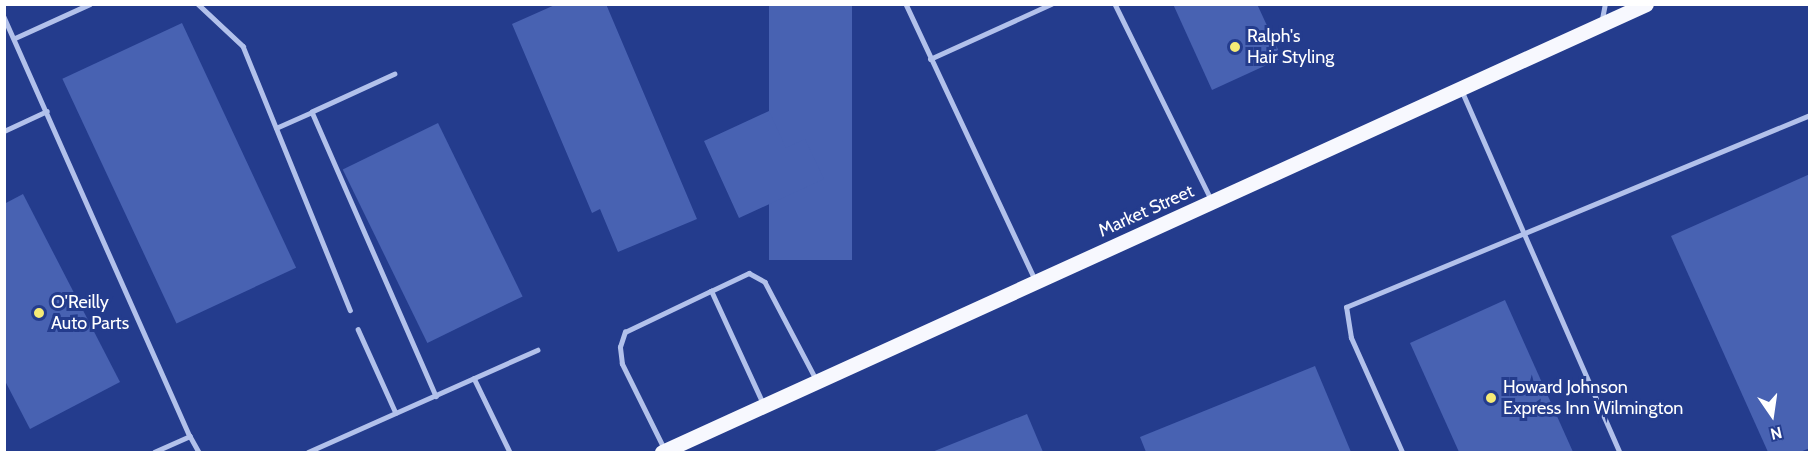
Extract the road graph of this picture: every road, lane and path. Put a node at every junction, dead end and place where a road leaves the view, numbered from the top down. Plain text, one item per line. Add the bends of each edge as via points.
1 (90, 4) edge
2 (198, 4) edge
3 (906, 4) edge
4 (1051, 4) edge
5 (1115, 4) edge
6 (1605, 4) edge
7 (1646, 4) edge
8 (4, 17) edge
9 (1601, 25) junction
10 (15, 38) junction
11 (930, 59) junction
12 (395, 74) dead end
13 (1461, 89) junction
14 (47, 111) junction
15 (312, 112) junction
16 (1809, 115) edge
17 (276, 128) junction
18 (4, 131) edge
19 (1213, 202) junction
20 (1526, 233) junction
21 (1036, 282) junction
22 (711, 291) junction
23 (350, 310) dead end
24 (358, 329) dead end
25 (537, 350) dead end
26 (474, 378) junction
27 (817, 382) junction
28 (436, 396) junction
29 (764, 406) junction
30 (396, 413) junction
31 (190, 436) junction
32 (686, 447) edge
33 (663, 452) edge
34 (154, 453) edge
35 (199, 453) edge
36 (308, 453) edge
37 (510, 453) edge
38 (1402, 453) edge
39 (1620, 453) edge

1 - 10 lane
2 - 17 lane via 243,45
3 - 11 lane
4 - 11 lane
5 - 19 lane
6 - 9 lane
7 - 9 main road, Market Street
8 - 10 lane
9 - 13 main road, Market Street
10 - 14 lane
11 - 21 lane
12 - 15 lane
13 - 19 main road, Market Street
13 - 20 lane
14 - 18 lane
14 - 31 lane
15 - 17 lane
15 - 28 lane
16 - 20 lane
17 - 23 lane
19 - 21 main road, Market Street
20 - 38 lane via 1347,307 1352,338
20 - 39 lane
21 - 27 main road, Market Street
22 - 27 lane via 749,273 765,282
22 - 29 lane
22 - 33 lane via 626,332 620,346 622,364
24 - 30 lane
25 - 26 lane
26 - 28 lane
26 - 37 lane
27 - 29 main road, Market Street
28 - 30 lane
29 - 32 main road, Market Street
30 - 36 lane
31 - 34 lane
31 - 35 lane
32 - 33 main road, Market Street

